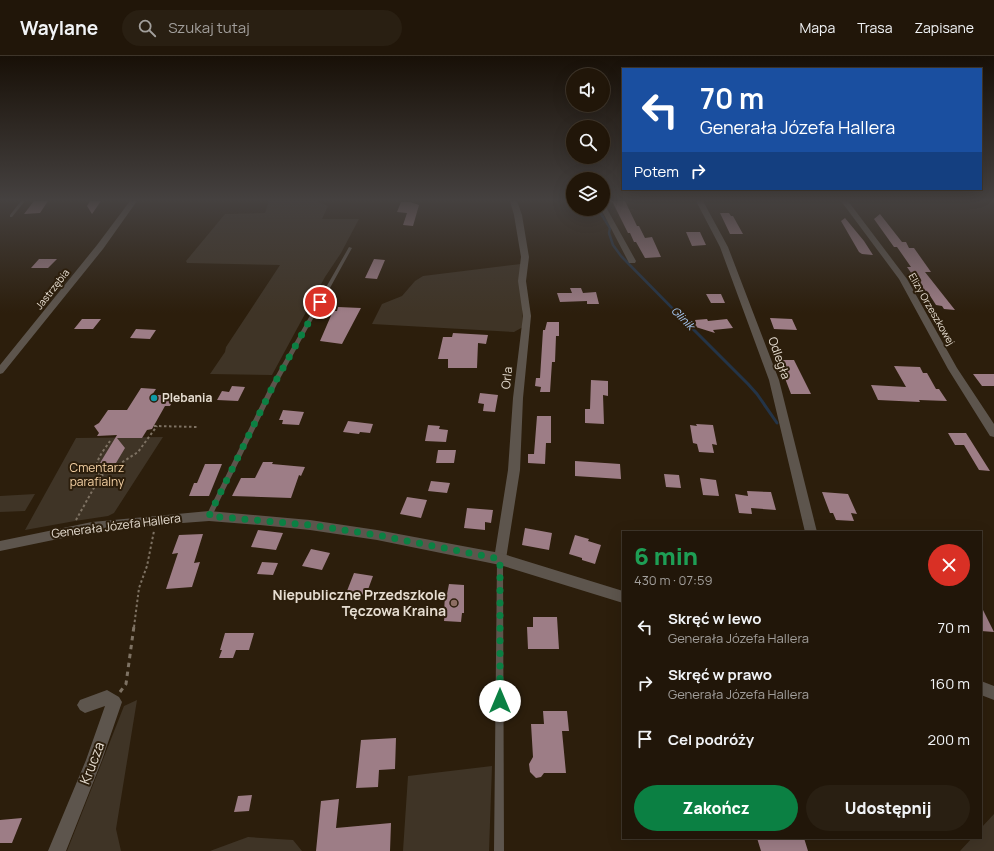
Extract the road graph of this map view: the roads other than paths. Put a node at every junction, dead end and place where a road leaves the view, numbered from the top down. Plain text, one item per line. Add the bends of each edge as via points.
1 (107, 238) edge
2 (522, 238) edge
3 (620, 238) edge
4 (719, 238) edge
5 (871, 238) edge
6 (350, 248) dead end
7 (632, 261) dead end
8 (0, 371) edge
9 (994, 433) edge
10 (209, 516) junction
11 (811, 531) edge
12 (0, 546) edge
13 (500, 559) junction
14 (622, 597) edge
15 (982, 688) edge
16 (994, 693) edge
17 (85, 705) dead end
18 (57, 851) edge
19 (500, 851) edge

1 - 8 street, Jastrzębia
2 - 13 street, Orla via 525,257 522,281 527,316 518,398 514,470
3 - 7 street
4 - 11 street, Odległa via 774,380
5 - 9 street, Elizy Orzeszkowej via 903,280 953,369
6 - 10 lane via 274,384
10 - 12 street, Generała Józefa Hallera via 92,527
10 - 13 street, Generała Józefa Hallera via 310,525
13 - 14 street, Generała Józefa Hallera
13 - 19 lane
15 - 16 street
17 - 18 street, Krucza via 107,698 114,702 94,760

